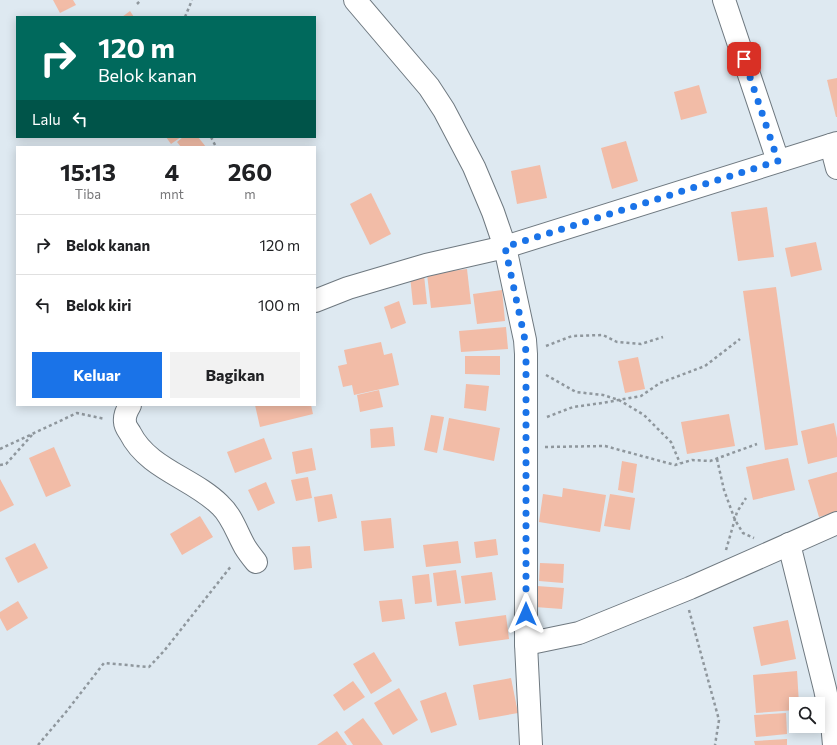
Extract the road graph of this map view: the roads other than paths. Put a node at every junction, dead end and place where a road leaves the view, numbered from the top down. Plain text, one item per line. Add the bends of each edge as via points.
1 (355, 0) edge
2 (724, 0) edge
3 (834, 144) edge
4 (778, 161) junction
5 (837, 168) edge
6 (505, 247) junction
7 (316, 301) edge
8 (127, 414) edge
9 (837, 523) edge
10 (784, 546) junction
11 (250, 555) road end
12 (526, 644) junction
13 (531, 745) edge
14 (834, 745) edge

1 - 6 street via 429,87 444,110 474,167
2 - 4 street
3 - 4 street
3 - 5 street
4 - 6 street
6 - 7 street via 426,265 348,288
6 - 12 street via 525,340
8 - 11 street via 134,441 145,454 221,505
9 - 10 street
10 - 12 street via 579,632
10 - 14 street via 825,689
12 - 13 street

